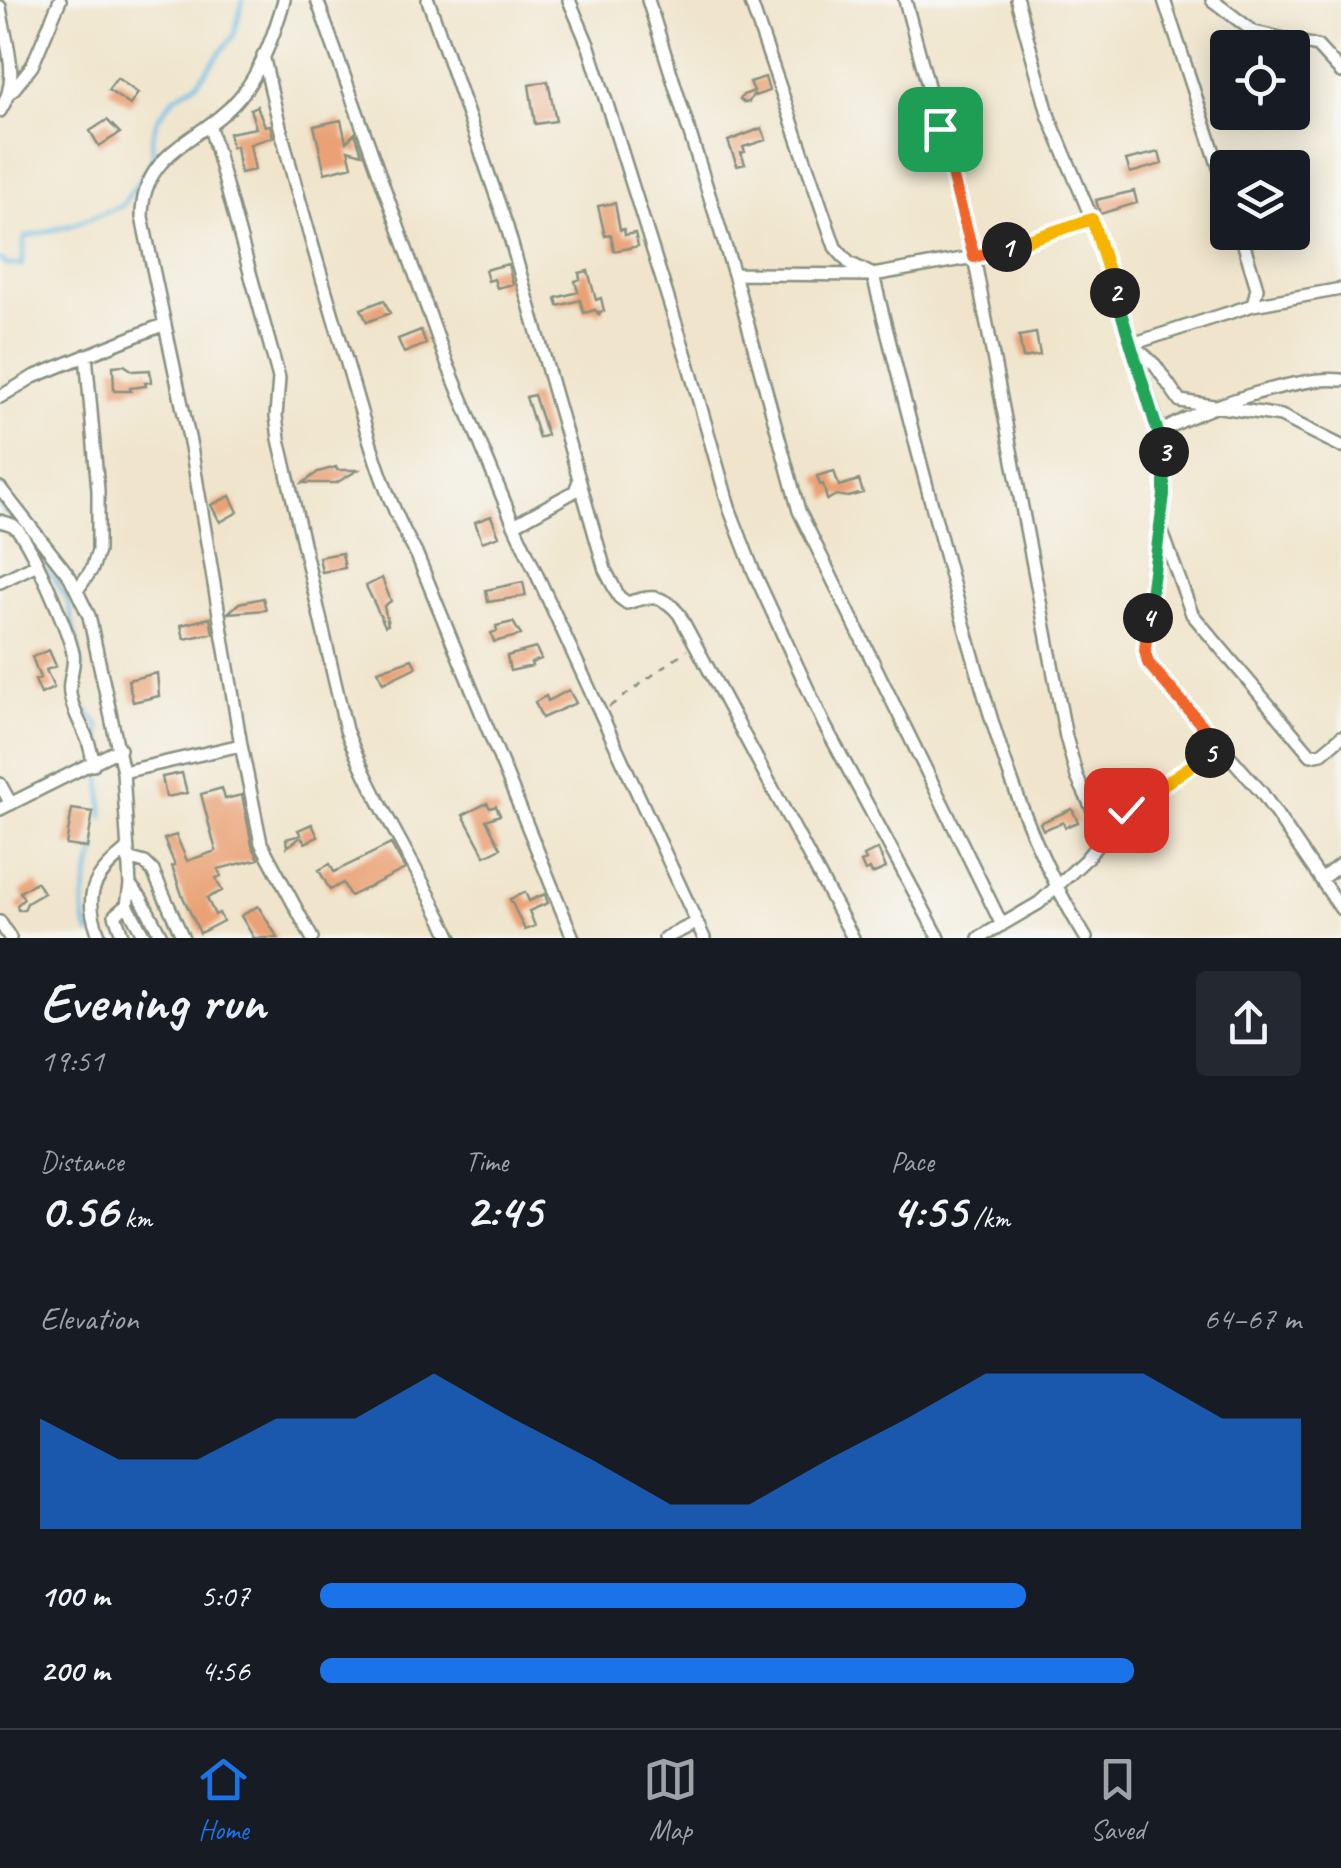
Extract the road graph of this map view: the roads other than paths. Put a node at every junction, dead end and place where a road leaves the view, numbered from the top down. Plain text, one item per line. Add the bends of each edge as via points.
1 (60, 0) edge
2 (284, 0) edge
3 (317, 0) edge
4 (428, 0) edge
5 (569, 0) edge
6 (648, 0) edge
7 (750, 0) edge
8 (904, 0) edge
9 (1016, 0) edge
10 (1164, 0) edge
11 (1212, 0) edge
12 (0, 8) edge
13 (263, 55) junction
14 (1341, 72) edge
15 (12, 91) junction
16 (0, 112) edge
17 (210, 127) junction
18 (1213, 150) edge
19 (1092, 219) junction
20 (1245, 250) edge
21 (974, 257) junction
22 (734, 274) junction
23 (873, 275) junction
24 (1341, 289) edge
25 (1253, 305) junction
26 (165, 324) junction
27 (1132, 344) junction
28 (86, 355) junction
29 (1341, 380) edge
30 (0, 397) edge
31 (1216, 407) junction
32 (1160, 433) junction
33 (1341, 446) edge
34 (579, 481) junction
35 (0, 488) edge
36 (21, 512) junction
37 (0, 521) edge
38 (514, 525) junction
39 (1159, 525) junction
40 (35, 565) junction
41 (0, 582) edge
42 (78, 589) junction
43 (1341, 738) edge
44 (241, 745) junction
45 (1220, 746) junction
46 (120, 749) junction
47 (93, 764) junction
48 (124, 772) junction
49 (0, 784) edge
50 (6, 806) edge
51 (1105, 835) junction
52 (126, 854) junction
53 (1341, 864) edge
54 (1320, 879) junction
55 (130, 886) junction
56 (1054, 886) junction
57 (127, 904) junction
58 (1341, 909) edge
59 (0, 922) edge
60 (696, 923) junction
61 (1002, 924) junction
62 (10, 938) edge
63 (100, 938) edge
64 (123, 938) edge
65 (144, 938) edge
66 (162, 938) edge
67 (183, 938) edge
68 (312, 938) edge
69 (451, 938) edge
70 (572, 938) edge
71 (665, 938) edge
72 (704, 938) edge
73 (852, 938) edge
74 (939, 938) edge
75 (979, 938) edge
76 (1086, 938) edge

1 - 15 street via 32,66
2 - 13 street
3 - 38 street via 445,358
4 - 34 street via 506,227
5 - 74 street via 753,570 824,724
6 - 22 street
7 - 23 street via 834,247
8 - 21 street
9 - 19 street via 1049,117
10 - 18 street
11 - 14 street via 1254,32 1317,46
12 - 15 street
13 - 17 street via 242,94
13 - 70 street via 316,259 400,526
15 - 16 street
17 - 26 street via 181,141 161,162 142,200
17 - 69 street via 279,378 280,438 346,730
19 - 21 street
19 - 27 street
20 - 25 street via 1257,288
21 - 23 street
21 - 51 street via 1057,699 1077,777
22 - 23 street
22 - 61 street via 799,511
23 - 56 street via 980,681 1019,807
24 - 25 street
25 - 27 street
26 - 28 street
26 - 44 street
27 - 31 street via 1180,401
27 - 32 street
28 - 30 street
28 - 42 street via 98,552
29 - 31 street via 1324,378
31 - 32 street
31 - 33 street via 1281,416
32 - 39 street via 1166,470
34 - 38 street via 575,490
34 - 73 street via 619,597 626,603 645,596 670,602
35 - 36 street
36 - 37 street
36 - 42 street
37 - 40 street via 14,526
38 - 60 street
39 - 43 street via 1192,614 1278,716 1312,755
39 - 45 street via 1148,663
40 - 41 street
40 - 47 street via 58,604 73,653 67,682
42 - 46 street
44 - 48 street
44 - 68 street via 261,843
45 - 51 street via 1126,810
45 - 54 street via 1262,792
46 - 47 street
46 - 48 street
47 - 50 street
48 - 52 street
49 - 50 street
51 - 56 street
52 - 55 street
52 - 63 street via 99,874 89,898
52 - 67 street via 153,871
53 - 54 street
54 - 58 street
55 - 57 street
55 - 66 street
56 - 61 street
56 - 76 street
57 - 64 street via 115,915
57 - 65 street
59 - 62 street
60 - 71 street
60 - 72 street
61 - 75 street

